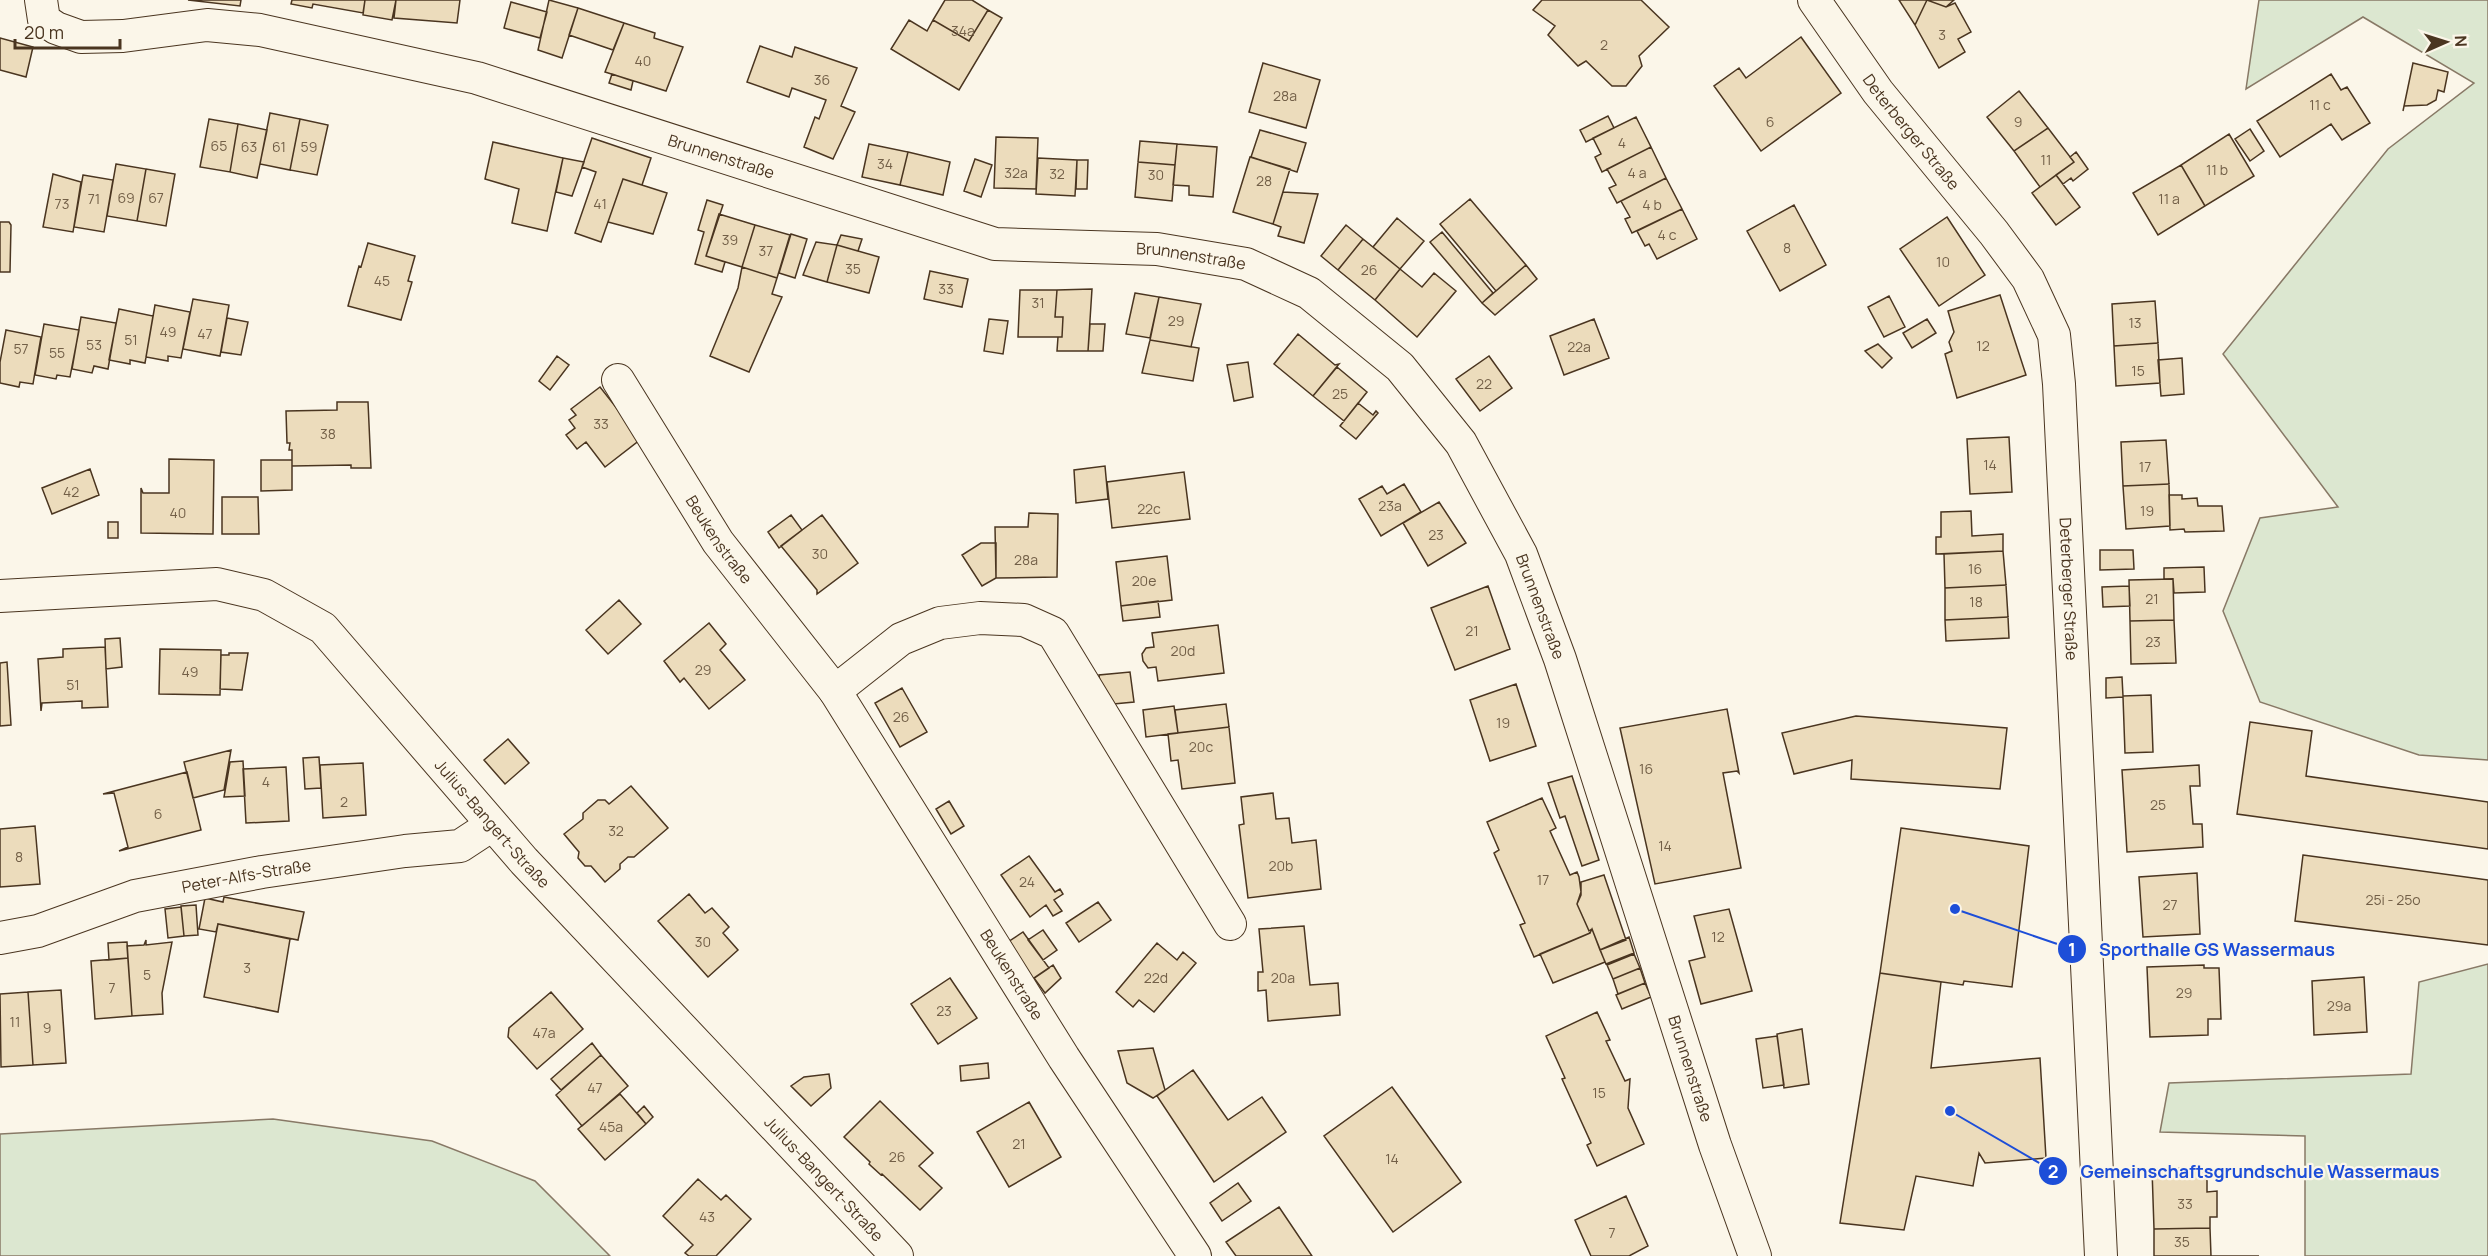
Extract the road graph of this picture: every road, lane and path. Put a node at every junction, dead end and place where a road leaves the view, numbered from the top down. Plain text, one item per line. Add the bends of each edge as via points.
1 (41, 0) edge
2 (1814, 0) edge
3 (618, 380) dead end
4 (0, 596) edge
5 (835, 691) junction
6 (492, 825) junction
7 (1230, 924) dead end
8 (0, 939) edge
9 (897, 1256) edge
10 (1195, 1256) edge
11 (1755, 1256) edge
12 (2101, 1256) edge

1 - 11 street, Brunnenstraße via 44,20 81,37 207,25 260,30 477,78 995,244 1157,249 1246,264 1309,293 1400,367 1461,443 1521,554 1560,659 1715,1145
2 - 12 street, Deterberger Straße via 1878,92 2028,279 2054,335 2060,384
3 - 5 street, Beukenstraße via 718,542
4 - 6 street, Julius-Bangert-Straße via 217,584 264,595 323,628
5 - 7 street via 901,639 940,623 980,618 1024,620 1053,633
5 - 10 street, Beukenstraße via 1064,1058
6 - 8 street, Peter-Alfs-Straße via 460,846 262,872 135,896 38,931
6 - 9 street, Julius-Bangert-Straße

